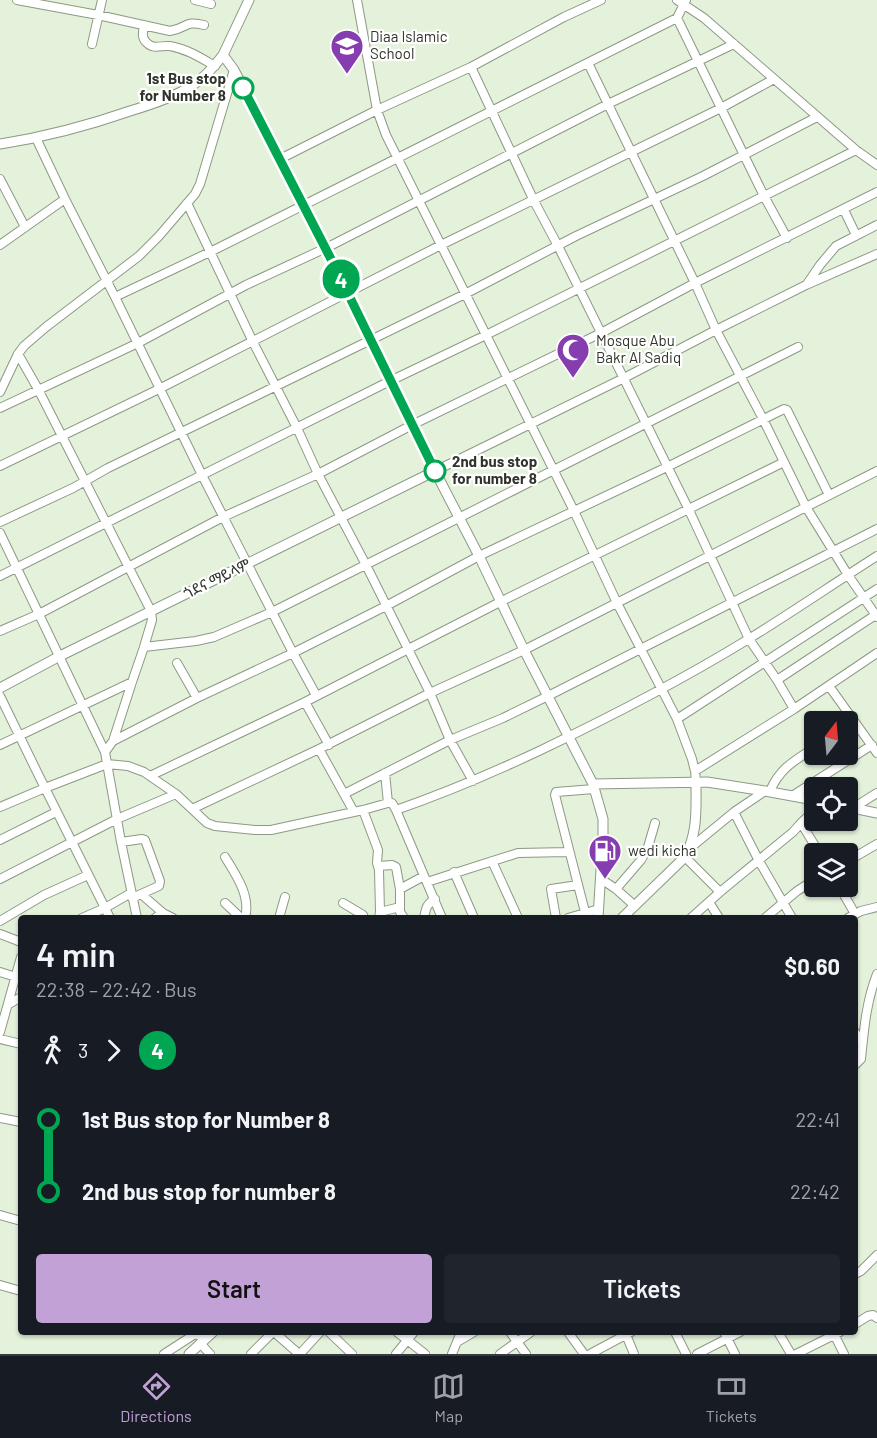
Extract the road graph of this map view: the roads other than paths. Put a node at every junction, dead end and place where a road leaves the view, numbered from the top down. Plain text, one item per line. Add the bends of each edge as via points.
1 (17, 0) edge
2 (102, 0) edge
3 (195, 0) edge
4 (249, 0) edge
5 (357, 0) edge
6 (601, 0) edge
7 (682, 1) edge
8 (211, 4) dead end
9 (98, 15) junction
10 (677, 18) junction
11 (144, 25) junction
12 (204, 25) dead end
13 (92, 44) dead end
14 (734, 44) junction
15 (223, 55) junction
16 (699, 61) junction
17 (588, 63) junction
18 (215, 66) junction
19 (471, 67) junction
20 (234, 70) junction
21 (774, 79) junction
22 (608, 104) junction
23 (721, 108) junction
24 (377, 110) junction
25 (491, 111) junction
26 (817, 117) junction
27 (36, 138) junction
28 (0, 144) edge
29 (856, 150) junction
30 (631, 153) junction
31 (512, 154) junction
32 (744, 155) junction
33 (398, 158) junction
34 (280, 159) junction
35 (877, 165) edge
36 (0, 179) edge
37 (877, 192) edge
38 (765, 196) junction
39 (65, 200) junction
40 (654, 200) junction
41 (419, 201) junction
42 (534, 201) junction
43 (187, 203) junction
44 (303, 205) junction
45 (844, 210) junction
46 (877, 225) edge
47 (25, 227) junction
48 (856, 235) junction
49 (787, 238) junction
50 (674, 242) junction
51 (0, 245) edge
52 (441, 245) junction
53 (558, 246) junction
54 (326, 248) junction
55 (210, 252) junction
56 (877, 254) edge
57 (107, 280) junction
58 (695, 283) junction
59 (806, 285) junction
60 (579, 288) junction
61 (230, 293) junction
62 (348, 293) junction
63 (465, 294) junction
64 (116, 297) junction
65 (716, 330) junction
66 (601, 333) junction
67 (486, 335) junction
68 (371, 340) junction
69 (253, 342) junction
70 (138, 343) junction
71 (798, 347) dead end
72 (18, 354) junction
73 (739, 376) junction
74 (624, 378) junction
75 (507, 379) junction
76 (390, 381) junction
77 (276, 387) junction
78 (38, 389) junction
79 (159, 389) junction
80 (0, 392) edge
81 (0, 408) edge
82 (763, 419) junction
83 (646, 423) junction
84 (529, 424) junction
85 (412, 425) junction
86 (297, 428) junction
87 (181, 432) junction
88 (61, 435) junction
89 (784, 462) junction
90 (0, 466) edge
91 (667, 467) junction
92 (435, 471) junction
93 (553, 471) junction
94 (877, 471) edge
95 (318, 474) junction
96 (202, 475) junction
97 (84, 482) junction
98 (830, 495) junction
99 (806, 507) junction
100 (688, 508) junction
101 (574, 511) junction
102 (223, 517) junction
103 (458, 517) junction
104 (340, 518) junction
105 (0, 522) edge
106 (107, 523) junction
107 (877, 529) edge
108 (0, 533) edge
109 (834, 552) junction
110 (595, 555) junction
111 (479, 556) junction
112 (709, 556) junction
113 (877, 556) edge
114 (365, 563) junction
115 (248, 564) junction
116 (129, 566) junction
117 (17, 568) junction
118 (848, 575) junction
119 (0, 576) edge
120 (877, 589) edge
121 (864, 597) junction
122 (501, 601) junction
123 (731, 602) junction
124 (617, 603) junction
125 (386, 606) junction
126 (151, 611) junction
127 (272, 612) junction
128 (39, 614) junction
129 (877, 615) edge
130 (0, 631) edge
131 (749, 639) junction
132 (144, 647) junction
133 (641, 649) junction
134 (408, 650) junction
135 (524, 650) junction
136 (293, 653) junction
137 (877, 653) edge
138 (60, 656) junction
139 (765, 662) junction
140 (177, 663) dead end
141 (777, 680) junction
142 (132, 682) junction
143 (829, 686) junction
144 (0, 688) edge
145 (663, 689) junction
146 (430, 693) junction
147 (316, 695) junction
148 (0, 696) edge
149 (548, 696) junction
150 (197, 698) junction
151 (305, 702) junction
152 (82, 704) junction
153 (794, 709) junction
154 (844, 711) edge
155 (677, 719) junction
156 (858, 731) edge
157 (19, 736) junction
158 (568, 737) junction
159 (450, 740) junction
160 (113, 741) junction
161 (0, 745) edge
162 (329, 745) junction
163 (320, 749) junction
164 (874, 749) edge
165 (105, 752) junction
166 (804, 755) edge
167 (107, 764) junction
168 (695, 771) junction
169 (385, 773) junction
170 (150, 776) junction
171 (473, 782) junction
172 (696, 782) junction
173 (593, 786) junction
174 (45, 788) junction
175 (768, 791) junction
176 (877, 793) edge
177 (176, 794) junction
178 (344, 794) junction
179 (792, 796) junction
180 (804, 798) edge
181 (388, 803) junction
182 (858, 804) edge
183 (0, 807) edge
184 (192, 809) junction
185 (858, 809) edge
186 (363, 810) junction
187 (396, 810) junction
188 (56, 812) junction
189 (354, 812) junction
190 (734, 812) junction
191 (877, 813) edge
192 (117, 819) junction
193 (804, 820) edge
194 (655, 823) dead end
195 (801, 823) junction
196 (0, 840) edge
197 (121, 842) junction
198 (73, 843) junction
199 (813, 843) edge
200 (877, 844) edge
201 (569, 852) junction
202 (687, 853) junction
203 (858, 855) edge
204 (225, 857) dead end
205 (492, 861) junction
206 (759, 861) junction
207 (378, 867) junction
208 (454, 872) junction
209 (88, 875) junction
210 (0, 879) edge
211 (426, 879) junction
212 (600, 879) junction
213 (578, 885) junction
214 (804, 887) edge
215 (400, 889) junction
216 (616, 889) junction
217 (720, 892) junction
218 (141, 894) junction
219 (132, 896) junction
220 (285, 897) dead end
221 (843, 897) edge
222 (435, 899) junction
223 (709, 902) junction
224 (225, 903) dead end
225 (343, 903) dead end
226 (782, 903) junction
227 (634, 906) junction
228 (400, 907) junction
229 (877, 907) edge
230 (105, 908) junction
231 (585, 912) junction
232 (162, 913) junction
233 (598, 913) edge
234 (89, 915) edge
235 (108, 915) edge
236 (136, 915) edge
237 (159, 915) edge
238 (166, 915) edge
239 (239, 915) edge
240 (244, 915) edge
241 (280, 915) edge
242 (363, 915) edge
243 (380, 915) edge
244 (402, 915) edge
245 (425, 915) edge
246 (441, 915) edge
247 (473, 915) edge
248 (517, 915) edge
249 (555, 915) edge
250 (576, 915) edge
251 (625, 915) edge
252 (694, 915) edge
253 (717, 915) edge
254 (768, 915) edge
255 (790, 915) edge
256 (851, 915) edge
257 (854, 915) edge
258 (0, 921) edge
259 (0, 934) edge
260 (18, 941) edge
261 (18, 969) edge
262 (0, 972) edge
263 (877, 974) edge
264 (16, 977) junction
265 (18, 999) edge
266 (9, 1004) junction
267 (0, 1032) edge
268 (858, 1038) edge
269 (0, 1039) edge
270 (18, 1043) edge
271 (861, 1044) junction
272 (858, 1062) edge
273 (0, 1118) edge
274 (18, 1121) edge
275 (0, 1215) edge
276 (18, 1220) edge
277 (877, 1256) edge
278 (858, 1272) edge
279 (0, 1285) edge
280 (18, 1290) edge
281 (877, 1318) edge
282 (858, 1322) edge
283 (193, 1335) edge
284 (271, 1335) edge
285 (278, 1335) edge
286 (317, 1335) edge
287 (332, 1335) edge
288 (401, 1335) edge
289 (411, 1335) edge
290 (460, 1335) edge
291 (469, 1335) edge
292 (512, 1335) edge
293 (526, 1335) edge
294 (570, 1335) edge
295 (624, 1335) edge
296 (629, 1335) edge
297 (676, 1335) edge
298 (726, 1335) edge
299 (780, 1335) edge
300 (832, 1335) edge
301 (837, 1335) edge
302 (206, 1338) edge
303 (407, 1340) junction
304 (517, 1341) junction
305 (457, 1342) junction
306 (164, 1354) edge
307 (189, 1354) edge
308 (210, 1354) edge
309 (251, 1354) edge
310 (300, 1354) edge
311 (352, 1354) edge
312 (396, 1354) edge
313 (425, 1354) edge
314 (452, 1354) edge
315 (500, 1354) edge
316 (526, 1354) edge
317 (584, 1354) edge
318 (590, 1354) edge
319 (634, 1354) edge
320 (686, 1354) edge
321 (697, 1354) edge
322 (735, 1354) edge
323 (791, 1354) edge
324 (796, 1354) edge
325 (844, 1354) edge

1 - 9 street
2 - 9 street
3 - 8 street
4 - 15 street
5 - 24 street
6 - 19 street
7 - 10 street
7 - 14 street
9 - 11 street
9 - 13 street
10 - 16 street
10 - 17 street
11 - 12 street via 170,31 193,22
11 - 18 street via 142,37 148,44 191,52
14 - 16 street
14 - 21 street
15 - 18 street
15 - 20 street
16 - 22 street
16 - 23 street
17 - 22 street
17 - 25 street
18 - 27 street via 191,86 162,100 103,121
19 - 24 street
19 - 25 street
20 - 34 street
20 - 43 street via 200,184
21 - 23 street
21 - 26 street
22 - 30 street
22 - 31 street
23 - 30 street
23 - 32 street
24 - 33 street
24 - 34 street
25 - 31 street
25 - 33 street
26 - 29 street
26 - 32 street
27 - 28 street
27 - 39 street
29 - 35 street
29 - 38 street
30 - 40 street
30 - 42 street
31 - 41 street
31 - 42 street
32 - 38 street
32 - 40 street
33 - 41 street
33 - 44 street
34 - 44 street
36 - 47 street
37 - 45 street
38 - 49 street
38 - 50 street
39 - 47 street
39 - 57 street
40 - 50 street
40 - 53 street
41 - 52 street
41 - 54 street
42 - 52 street
42 - 53 street
43 - 55 street
43 - 57 street via 148,247
44 - 54 street
44 - 55 street
45 - 48 street
45 - 49 street
46 - 48 street
47 - 51 street
48 - 59 street via 836,246
49 - 58 street
50 - 58 street
50 - 60 street
52 - 62 street
52 - 63 street
53 - 60 street
53 - 63 street
54 - 61 street
54 - 62 street
55 - 61 street
55 - 64 street
56 - 59 street
57 - 64 street
57 - 72 street
58 - 65 street
58 - 66 street
59 - 65 street
60 - 66 street
60 - 67 street
61 - 69 street
61 - 70 street
62 - 68 street
62 - 69 street
63 - 67 street
63 - 68 street
64 - 70 street
65 - 73 street
65 - 74 street
66 - 74 street
66 - 75 street
67 - 75 street
67 - 76 street
68 - 76 street
68 - 77 street
69 - 77 street
69 - 79 street
70 - 78 street
70 - 79 street
71 - 73 street
72 - 78 street
72 - 80 street
73 - 82 street
73 - 83 street
74 - 83 street
74 - 84 street
75 - 84 street
75 - 85 street
76 - 85 street
76 - 86 street
77 - 86 street
77 - 87 street
78 - 81 street
78 - 88 street
79 - 87 street
79 - 88 street
82 - 89 street
82 - 91 street
82 - 98 street via 787,410
83 - 91 street
83 - 93 street
84 - 92 street
84 - 93 street
85 - 92 street
85 - 95 street
86 - 95 street
86 - 96 street
87 - 96 street
87 - 97 street
88 - 90 street
88 - 97 street
89 - 99 street
89 - 100 street
91 - 100 street
91 - 101 street
92 - 103 street
92 - 104 street, ጎደና ማይላም
93 - 101 street
93 - 103 street
94 - 98 street
95 - 102 street
95 - 104 street
96 - 102 street
96 - 106 street
97 - 105 street
97 - 106 street
98 - 99 street
99 - 109 street
99 - 112 street
100 - 110 street
100 - 112 street
101 - 110 street
101 - 111 street
102 - 115 street
102 - 116 street
103 - 111 street
103 - 114 street
104 - 114 street
104 - 115 street, ጎደና ማይላም
106 - 116 street
106 - 117 street
107 - 109 street
108 - 117 street
109 - 118 street
109 - 123 street
110 - 122 street
110 - 124 street
111 - 122 street
111 - 125 street
112 - 123 street
112 - 124 street
113 - 118 street
114 - 125 street
114 - 127 street
115 - 126 street, ጎደና ማይላም
115 - 127 street
116 - 126 street
116 - 128 street
117 - 119 street
117 - 128 street
118 - 121 street
118 - 131 street
120 - 121 street
121 - 129 street
121 - 139 street
122 - 134 street
122 - 135 street
123 - 131 street
123 - 133 street
124 - 133 street
124 - 135 street
125 - 134 street
125 - 136 street
126 - 132 street
126 - 138 street, ጎደና ማይላም
127 - 132 street via 214,637
127 - 136 street
128 - 130 street
128 - 138 street
129 - 141 street
131 - 139 street
131 - 145 street
132 - 142 street
133 - 145 street
133 - 149 street
134 - 146 street
134 - 147 street
135 - 146 street
135 - 149 street
136 - 147 street
136 - 150 street
137 - 143 street
138 - 144 street, ጎደና ማይላም
138 - 152 street
139 - 141 street
139 - 155 street
140 - 150 street
141 - 153 street
142 - 152 street
142 - 160 street
143 - 153 street
143 - 154 street
145 - 155 street
145 - 158 street
146 - 159 street
146 - 162 street
147 - 151 street
148 - 157 street
149 - 158 street
149 - 159 street
150 - 160 street
151 - 162 street
151 - 170 street
152 - 157 street
152 - 165 street
153 - 168 street
155 - 168 street
156 - 164 street
157 - 161 street
157 - 174 street
158 - 171 street
158 - 173 street
159 - 169 street
159 - 171 street
160 - 165 street
162 - 163 street
163 - 178 street
163 - 184 street
164 - 179 street
165 - 167 street
166 - 175 street via 777,776
167 - 170 street via 128,766
167 - 174 street
167 - 192 street
168 - 172 street
169 - 178 street
169 - 181 street
170 - 177 street
171 - 187 street
172 - 173 street
172 - 175 street
172 - 202 street via 695,832
173 - 201 street via 555,793
173 - 212 street via 603,819
174 - 183 street
174 - 188 street
175 - 179 street
175 - 190 street
176 - 182 street
177 - 184 street
177 - 192 street
178 - 189 street
179 - 180 street
181 - 186 street
181 - 187 street
184 - 189 street via 211,825 264,831
185 - 191 street
186 - 189 street
186 - 207 street via 376,844
187 - 211 street
188 - 196 street
188 - 198 street
190 - 202 street
190 - 206 street
192 - 197 street
192 - 198 street
193 - 195 street
194 - 216 street via 648,848
195 - 199 street
195 - 206 street
197 - 218 street via 145,840 160,883
197 - 219 street
198 - 209 street
198 - 210 street
200 - 203 street
201 - 205 street via 518,853
201 - 213 street
202 - 217 street
202 - 227 street
204 - 240 street via 245,896
205 - 208 street
205 - 248 street
206 - 217 street
206 - 226 street
207 - 215 street via 394,865
207 - 243 street
208 - 211 street
208 - 247 street
209 - 230 street
209 - 258 street
211 - 215 street
211 - 222 street
212 - 216 street
212 - 233 street
213 - 231 street
213 - 249 street via 551,889
214 - 226 street
215 - 228 street
216 - 227 street
217 - 223 street
218 - 219 street
218 - 232 street
219 - 230 street
219 - 236 street
220 - 241 street
221 - 256 street
222 - 245 street via 428,904
222 - 246 street
223 - 252 street
223 - 253 street
224 - 239 street
225 - 242 street
226 - 254 street
226 - 255 street
227 - 251 street
228 - 243 street
228 - 244 street
229 - 257 street
230 - 234 street
230 - 235 street
231 - 233 street
231 - 250 street
232 - 237 street
232 - 238 street
259 - 260 street
261 - 264 street
262 - 264 street
263 - 271 street
264 - 266 street
265 - 266 street
266 - 267 street
268 - 271 street
269 - 270 street
271 - 272 street
273 - 274 street
275 - 276 street
277 - 278 street
279 - 280 street
281 - 282 street via 868,1316
283 - 306 street
284 - 309 street
285 - 310 street
286 - 310 street
287 - 311 street
288 - 303 street
289 - 303 street
290 - 305 street
291 - 305 street
292 - 304 street
293 - 304 street
294 - 317 street
295 - 318 street
296 - 319 street
297 - 320 street
298 - 321 street
298 - 322 street
299 - 323 street
300 - 324 street
301 - 325 street
302 - 307 street
302 - 308 street
303 - 312 street
303 - 313 street
304 - 315 street
304 - 316 street
305 - 314 street

